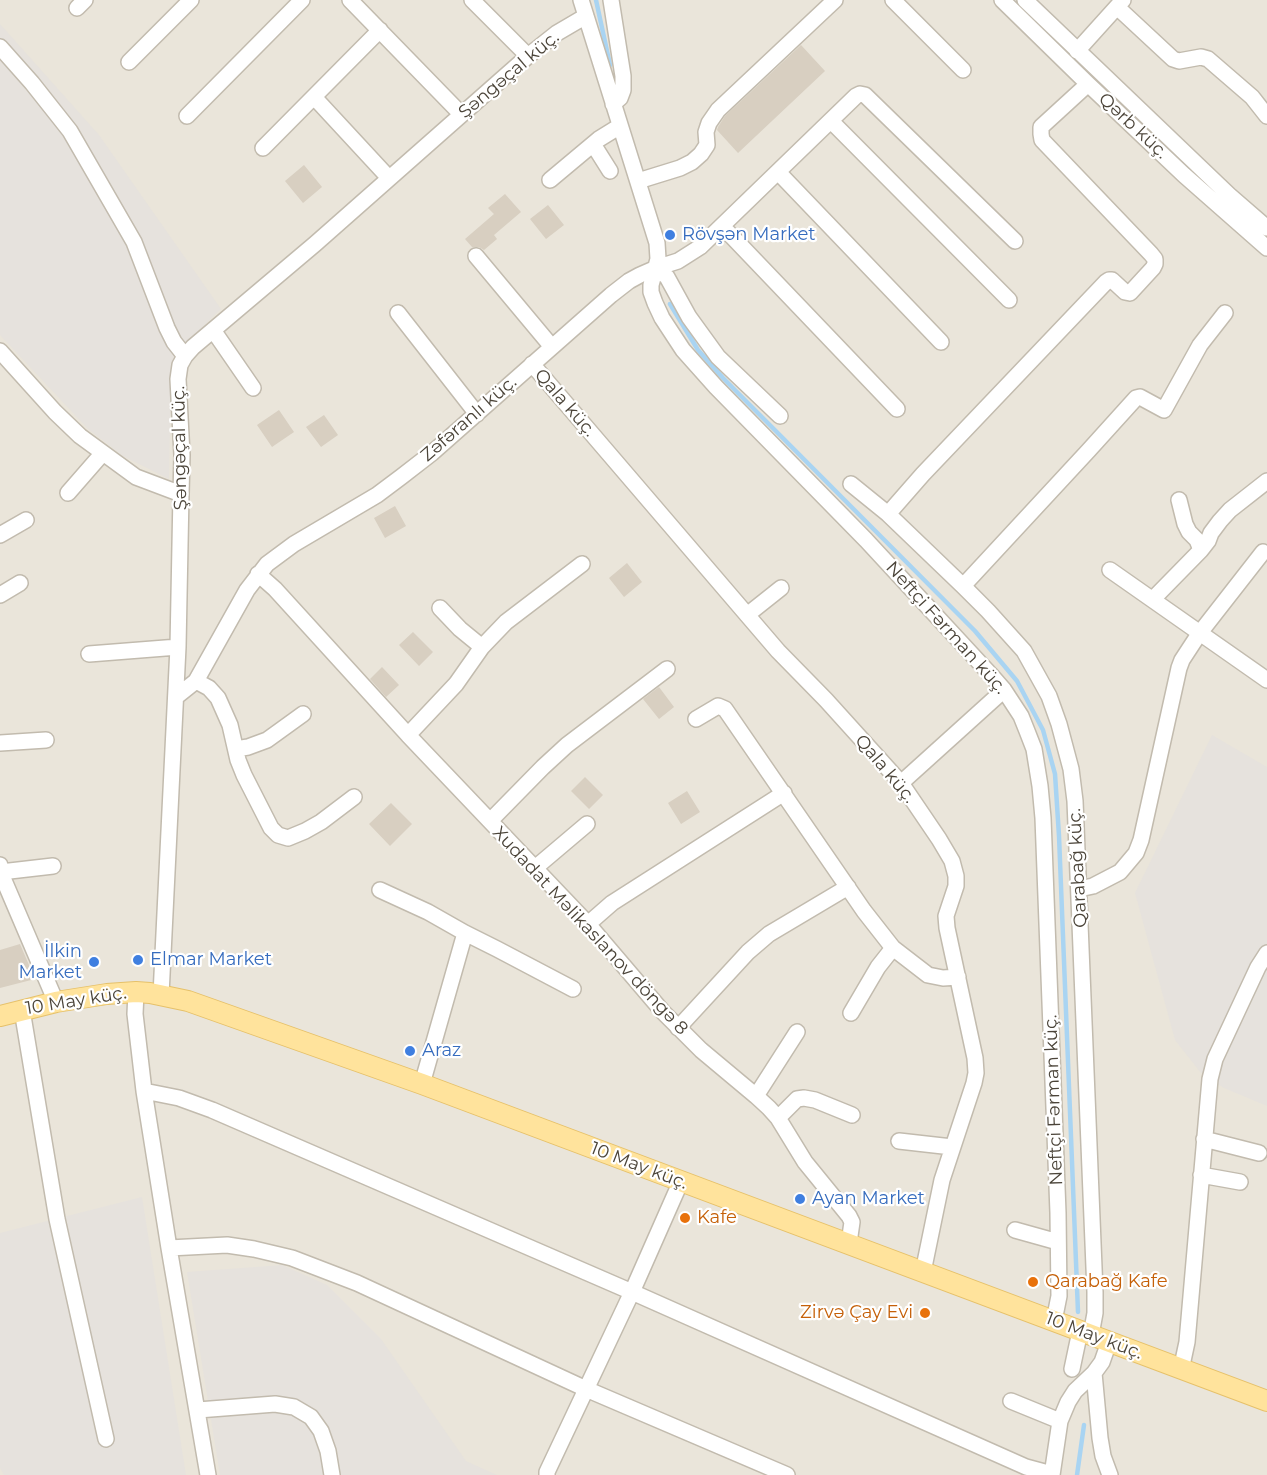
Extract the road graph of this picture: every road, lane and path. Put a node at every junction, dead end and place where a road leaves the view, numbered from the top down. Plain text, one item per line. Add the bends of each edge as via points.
1 (191, 0) edge
2 (302, 0) edge
3 (350, 0) edge
4 (472, 0) edge
5 (581, 0) edge
6 (610, 0) edge
7 (835, 0) edge
8 (892, 0) edge
9 (1002, 0) edge
10 (1025, 0) edge
11 (1120, 3) edge
12 (586, 16) junction
13 (380, 30) junction
14 (0, 47) edge
15 (1077, 51) junction
16 (528, 56) junction
17 (129, 62) dead end
18 (963, 70) dead end
19 (1088, 84) junction
20 (314, 97) junction
21 (613, 104) junction
22 (461, 114) junction
23 (187, 116) dead end
24 (1267, 116) edge
25 (831, 121) junction
26 (620, 126) junction
27 (593, 144) junction
28 (263, 148) dead end
29 (610, 171) dead end
30 (778, 172) junction
31 (390, 178) junction
32 (550, 180) dead end
33 (638, 182) junction
34 (722, 226) junction
35 (1267, 228) edge
36 (1015, 241) dead end
37 (1267, 248) edge
38 (476, 256) dead end
39 (656, 268) junction
40 (1009, 300) dead end
41 (1225, 313) dead end
42 (398, 314) dead end
43 (213, 330) junction
44 (941, 342) dead end
45 (552, 347) junction
46 (0, 351) edge
47 (185, 356) junction
48 (532, 364) junction
49 (253, 388) dead end
50 (897, 409) dead end
51 (477, 414) junction
52 (780, 416) dead end
53 (102, 454) junction
54 (1267, 482) edge
55 (851, 484) dead end
56 (68, 493) dead end
57 (181, 494) junction
58 (1179, 500) dead end
59 (888, 514) junction
60 (26, 520) dead end
61 (0, 534) edge
62 (1200, 550) junction
63 (1263, 552) dead end
64 (582, 564) dead end
65 (1110, 570) dead end
66 (258, 574) junction
67 (20, 584) dead end
68 (963, 586) junction
69 (782, 588) dead end
70 (0, 595) edge
71 (1153, 599) junction
72 (440, 608) dead end
73 (747, 615) junction
74 (1199, 634) junction
75 (178, 647) junction
76 (482, 647) junction
77 (89, 654) dead end
78 (667, 669) dead end
79 (1267, 680) edge
80 (196, 681) junction
81 (1004, 690) junction
82 (176, 697) junction
83 (303, 714) dead end
84 (696, 719) dead end
85 (408, 735) junction
86 (46, 740) dead end
87 (0, 743) edge
88 (236, 749) junction
89 (901, 783) junction
90 (784, 793) junction
91 (354, 797) dead end
92 (490, 821) junction
93 (587, 824) dead end
94 (53, 866) dead end
95 (535, 868) junction
96 (0, 869) edge
97 (848, 887) junction
98 (1079, 889) junction
99 (380, 890) dead end
100 (588, 924) junction
101 (465, 933) junction
102 (893, 948) junction
103 (1267, 953) edge
104 (958, 977) junction
105 (573, 989) dead end
106 (136, 992) junction
107 (161, 995) junction
108 (56, 1002) junction
109 (22, 1010) junction
110 (850, 1013) dead end
111 (0, 1016) edge
112 (678, 1028) junction
113 (797, 1032) dead end
114 (422, 1084) junction
115 (144, 1091) junction
116 (756, 1096) junction
117 (852, 1115) dead end
118 (778, 1118) junction
119 (1204, 1139) junction
120 (899, 1142) dead end
121 (952, 1147) junction
122 (1259, 1153) dead end
123 (1201, 1175) junction
124 (681, 1181) junction
125 (1240, 1182) dead end
126 (1015, 1230) dead end
127 (1058, 1242) junction
128 (849, 1244) junction
129 (169, 1248) junction
130 (923, 1272) junction
131 (632, 1292) junction
132 (1054, 1322) junction
133 (1093, 1336) junction
134 (1071, 1369) dead end
135 (1181, 1370) junction
136 (1094, 1373) junction
137 (586, 1389) junction
138 (1011, 1401) dead end
139 (1267, 1401) edge
140 (198, 1410) junction
141 (1060, 1421) junction
142 (106, 1439) dead end
143 (1107, 1472) edge
144 (208, 1475) edge
145 (332, 1475) edge
146 (548, 1475) edge
147 (787, 1475) edge
148 (1052, 1475) edge

1 - 17 street
2 - 23 street
3 - 13 street
4 - 16 street
5 - 12 street
6 - 21 street via 623,90
7 - 33 street via 717,110 709,123 707,145 701,154 680,168
8 - 18 street
9 - 19 street, Qərb küç.
10 - 15 street, Qərb küç.
11 - 15 street
11 - 24 street via 1173,59 1208,59 1252,97
12 - 16 street, Şəngəçal küç.
12 - 21 street
13 - 20 street
13 - 22 street
14 - 47 street via 76,141 134,242 167,328
15 - 35 street, Qərb küç.
16 - 22 street, Şəngəçal küç.
19 - 37 street, Qərb küç.
19 - 59 street via 1041,127 1042,140 1151,254 1154,268 1130,293 1112,280 1106,282
20 - 28 street
20 - 31 street
21 - 26 street
22 - 31 street, Şəngəçal küç.
25 - 30 street, Zəfəranlı küç.
25 - 36 street, Zəfəranlı küç. via 856,96 865,94
25 - 40 street
26 - 27 street
26 - 33 street
27 - 29 street
27 - 32 street
30 - 34 street, Zəfəranlı küç.
30 - 44 street
31 - 43 street, Şəngəçal küç.
33 - 39 street via 657,243
34 - 39 street, Zəfəranlı küç. via 688,255
34 - 50 street
38 - 45 street
39 - 45 street, Zəfəranlı küç. via 620,288
39 - 52 street via 667,277 718,357
39 - 81 street, Neftçi Fərman küç. via 651,292 683,350
41 - 68 street via 1196,352 1164,410 1136,398
42 - 51 street
43 - 47 street, Şəngəçal küç.
43 - 49 street
45 - 48 street, Zəfəranlı küç.
46 - 53 street via 55,412
47 - 57 street, Şəngəçal küç. via 178,379
48 - 51 street, Zəfəranlı küç.
48 - 73 street, Qala küç.
51 - 66 street, Zəfəranlı küç. via 377,495 277,555
53 - 56 street
53 - 57 street via 136,477
54 - 62 street via 1230,510
55 - 59 street, Qarabağ küç.
57 - 75 street, Şəngəçal küç.
58 - 62 street via 1185,524
59 - 68 street, Qarabağ küç.
60 - 61 street
62 - 71 street
63 - 74 street
64 - 76 street via 506,622
65 - 71 street
66 - 80 street, Zəfəranlı küç.
66 - 85 street, Xudadat Məlikaslanov döngə 8
67 - 70 street
68 - 98 street, Qarabağ küç. via 1023,651 1049,696 1071,769
69 - 73 street
71 - 74 street
72 - 76 street
73 - 89 street, Qala küç.
74 - 79 street
74 - 98 street via 1179,668 1136,853 1120,872
75 - 77 street
75 - 82 street, Şəngəçal küç.
76 - 85 street via 456,684
78 - 92 street via 567,745
80 - 82 street, Zəfəranlı küç.
80 - 88 street via 218,698
81 - 89 street
81 - 127 street, Neftçi Fərman küç. via 1021,716 1034,749 1040,786
82 - 107 street, Şəngəçal küç.
83 - 88 street via 267,740
84 - 90 street via 718,706 725,709
85 - 92 street, Xudadat Məlikaslanov döngə 8
86 - 87 street
88 - 91 street via 244,775 278,835 288,838 305,831
89 - 104 street, Qala küç. via 952,861 956,886 946,916
90 - 97 street
90 - 100 street via 612,903
92 - 95 street, Xudadat Məlikaslanov döngə 8
93 - 95 street
94 - 96 street
95 - 100 street, Xudadat Məlikaslanov döngə 8
96 - 108 street
97 - 102 street
97 - 112 street via 755,946
98 - 133 street, Qarabağ küç. via 1095,1292
99 - 101 street
100 - 112 street, Xudadat Məlikaslanov döngə 8
101 - 105 street
101 - 114 street
102 - 104 street via 928,975
102 - 110 street
103 - 119 street via 1215,1059
104 - 121 street, Qala küç. via 976,1073
106 - 107 main road, 10 May küç.
106 - 108 main road, 10 May küç.
106 - 115 street
107 - 114 main road, 10 May küç. via 188,1001
108 - 109 main road, 10 May küç.
109 - 111 main road, 10 May küç.
109 - 142 street via 57,1219
112 - 116 street, Xudadat Məlikaslanov döngə 8
113 - 116 street
114 - 124 main road, 10 May küç.
115 - 129 street
115 - 131 street via 212,1110
116 - 118 street, Xudadat Məlikaslanov döngə 8
117 - 118 street via 804,1098 797,1099
118 - 128 street, Xudadat Məlikaslanov döngə 8 via 805,1162 849,1215
119 - 122 street
119 - 123 street
120 - 121 street
121 - 130 street, Qala küç.
123 - 125 street
123 - 135 street via 1187,1342
124 - 128 main road, 10 May küç.
124 - 131 street
126 - 127 street
127 - 132 street, Neftçi Fərman küç. via 1059,1296
128 - 130 main road, 10 May küç.
129 - 137 street via 227,1245 292,1258 357,1283
129 - 140 street
130 - 132 main road, 10 May küç.
131 - 137 street
131 - 148 street via 1026,1467
132 - 133 main road, 10 May küç.
133 - 134 street
133 - 135 main road, 10 May küç.
133 - 136 street via 1102,1362
135 - 139 main road, 10 May küç.
136 - 141 street via 1075,1391
136 - 143 street
137 - 146 street
137 - 147 street
138 - 141 street
140 - 144 street
140 - 145 street via 275,1404 294,1407 311,1417 321,1431
141 - 148 street

